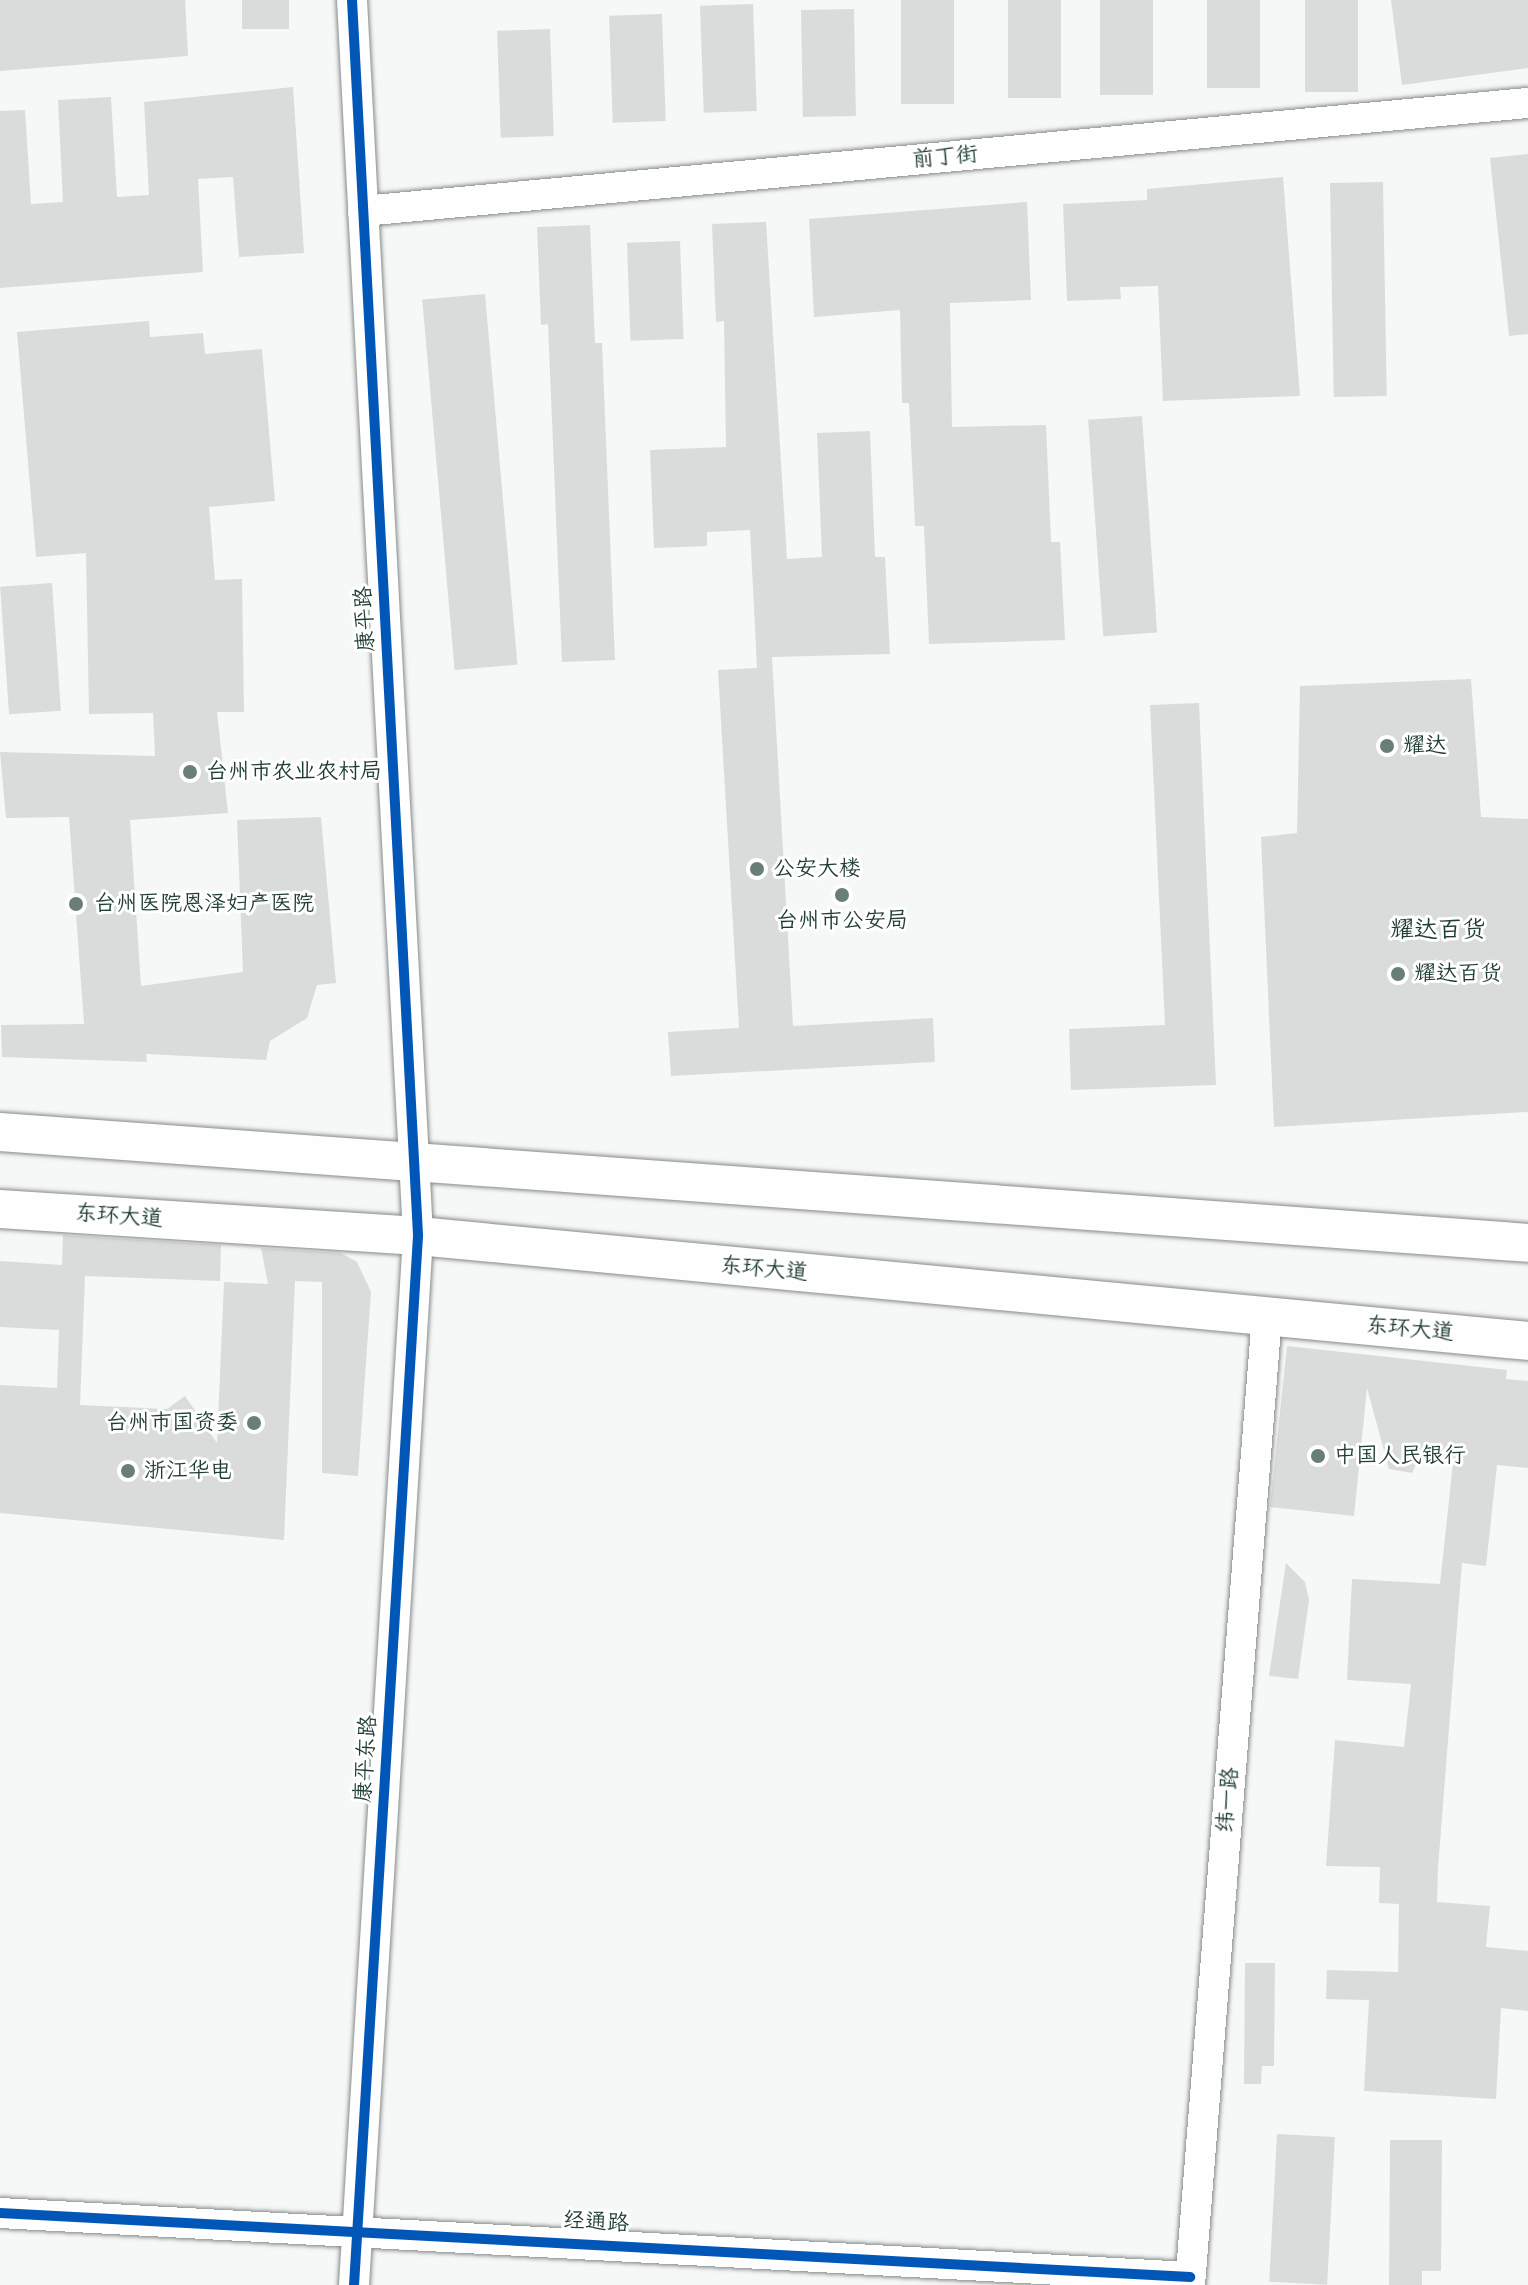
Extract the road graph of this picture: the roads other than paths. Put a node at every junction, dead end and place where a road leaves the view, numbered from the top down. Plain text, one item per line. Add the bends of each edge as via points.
1 (352, 0) edge
2 (1528, 103) edge
3 (363, 211) junction
4 (0, 1132) edge
5 (415, 1161) junction
6 (0, 1209) edge
7 (418, 1236) junction
8 (1528, 1243) edge
9 (1267, 1316) junction
10 (1473, 1335) junction
11 (1528, 1341) edge
12 (1528, 1360) edge
13 (0, 2213) edge
14 (357, 2230) junction
15 (1190, 2281) edge
16 (354, 2285) edge

1 - 3 street, 康平路
2 - 3 street, 前丁街
3 - 5 street, 康平路
4 - 5 main road
5 - 7 street, 康平路
5 - 8 main road
6 - 7 main road, 东环大道
7 - 9 main road, 东环大道
7 - 14 street, 康平东路
9 - 10 main road, 东环大道
9 - 15 street, 纬一路
10 - 11 main road, 东环大道
10 - 12 main road
13 - 14 street, 经通路
14 - 15 street, 经通路
14 - 16 street, 康平东路

